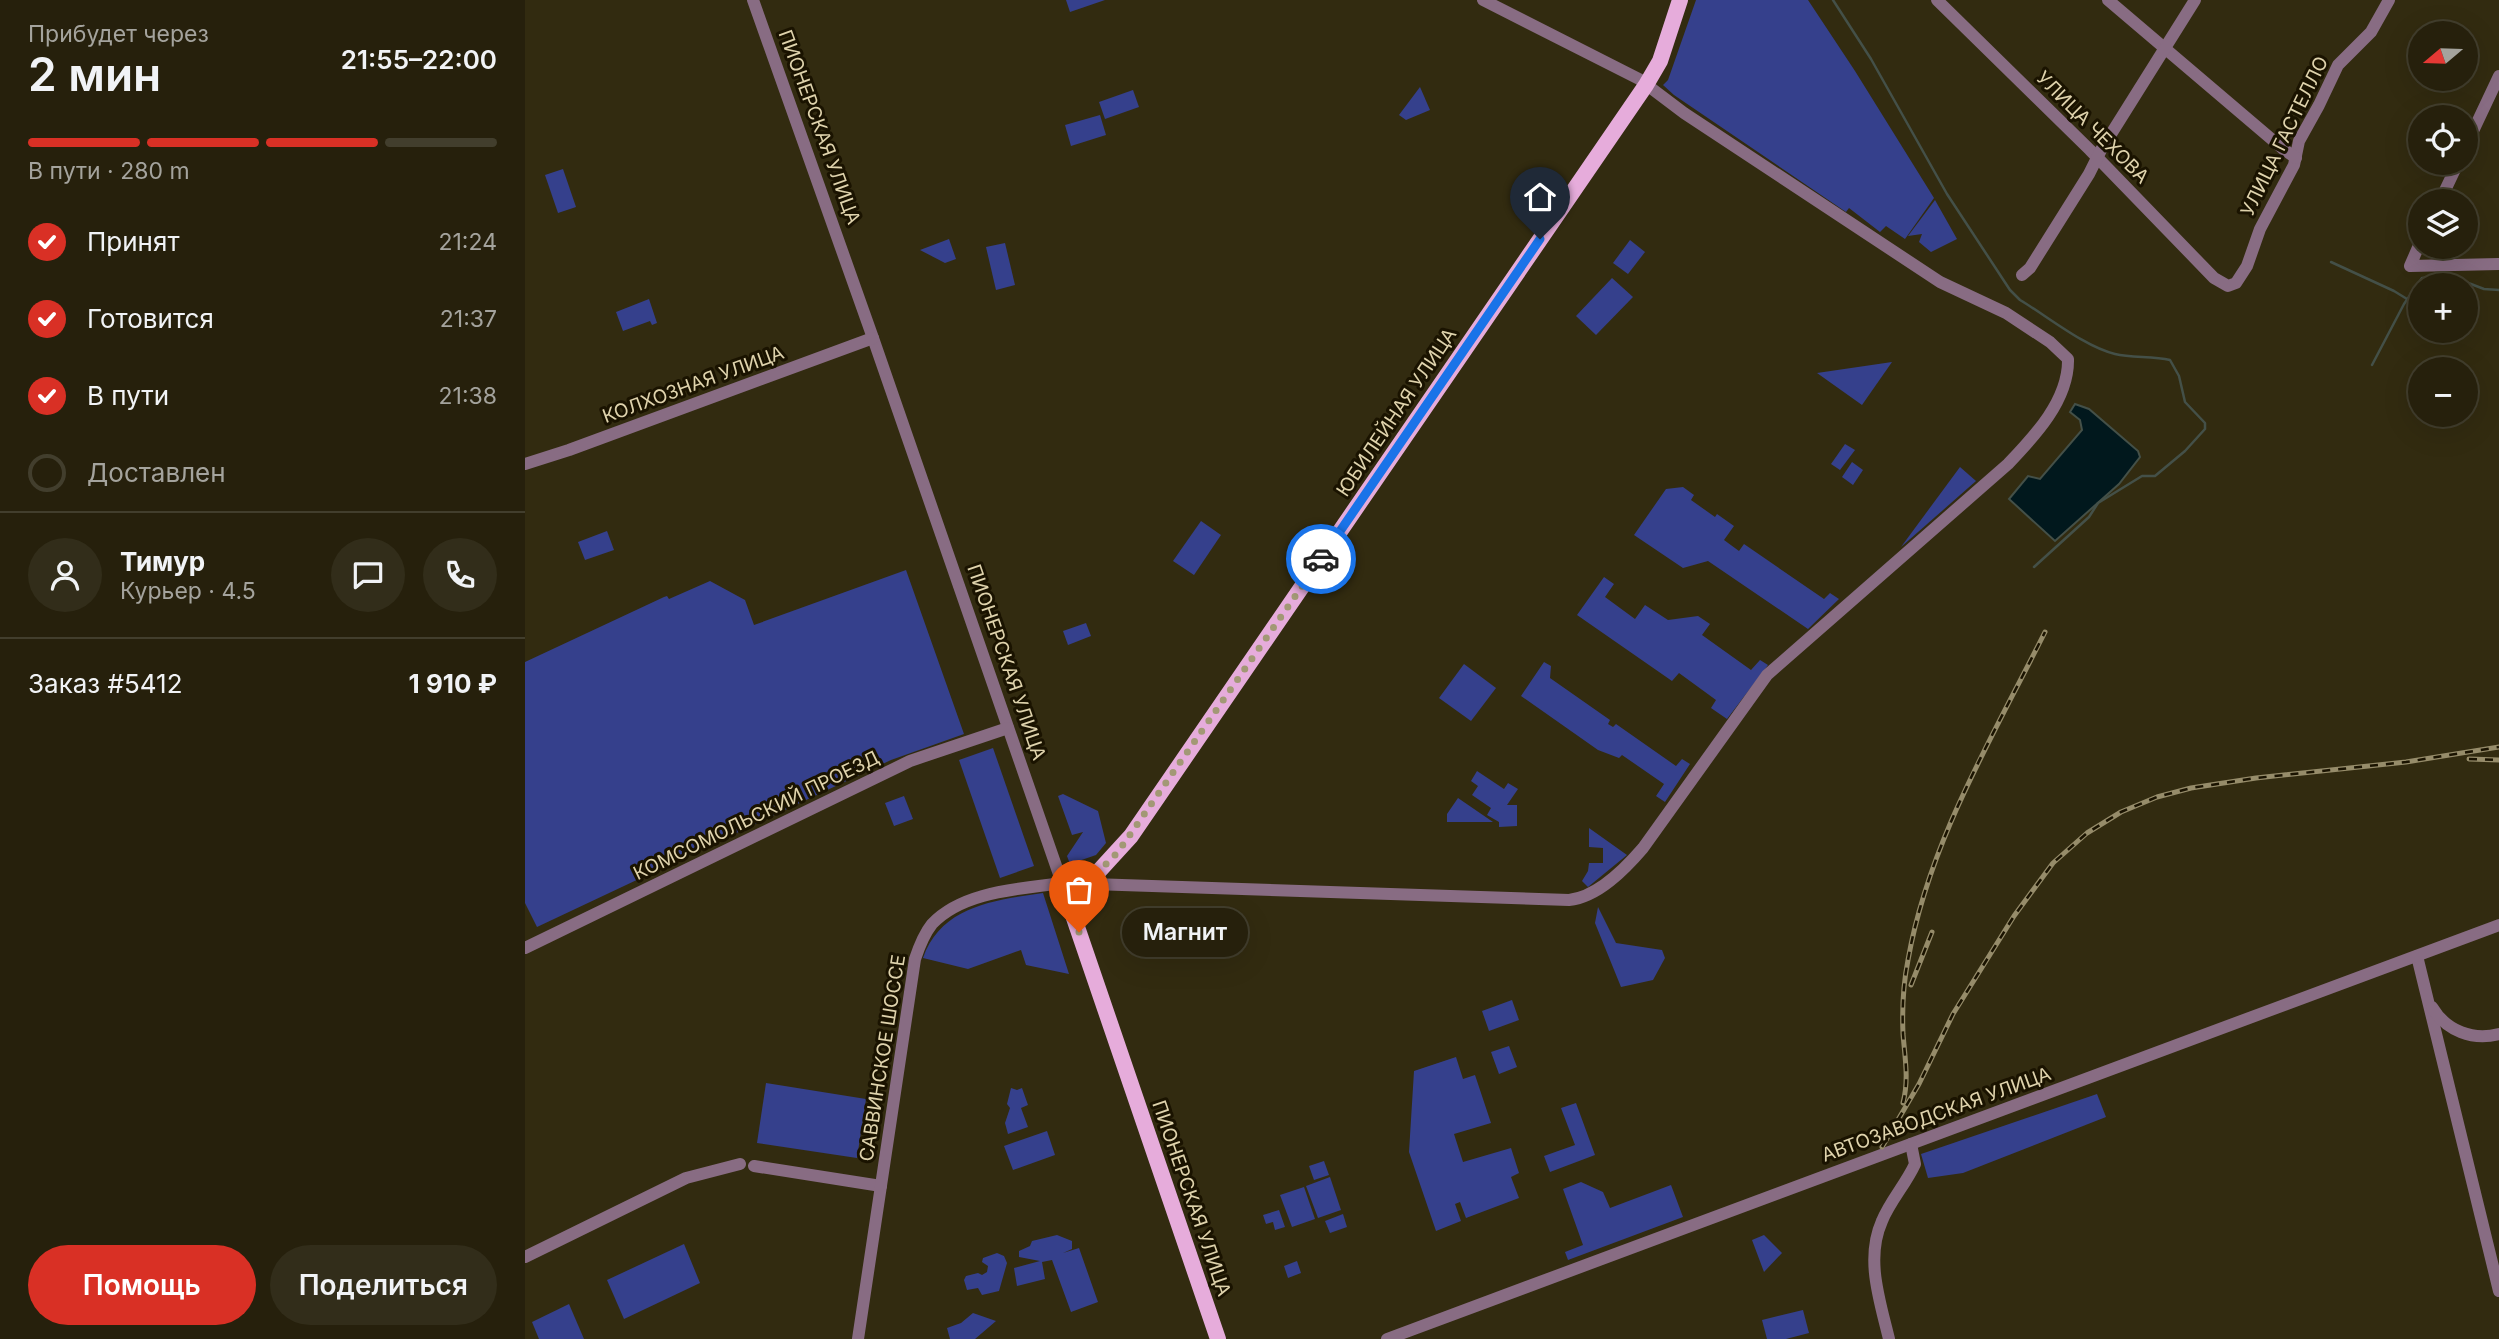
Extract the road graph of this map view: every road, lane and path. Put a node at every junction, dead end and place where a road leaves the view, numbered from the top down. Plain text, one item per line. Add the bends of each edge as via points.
1 (753, 0) edge
2 (1483, 0) edge
3 (1680, 0) edge
4 (1937, 0) edge
5 (2108, 0) edge
6 (2195, 0) edge
7 (2383, 2) edge
8 (2165, 49) junction
9 (2499, 76) edge
10 (1646, 85) junction
11 (2478, 121) edge
12 (2097, 158) junction
13 (2296, 158) junction
14 (2413, 259) edge
15 (2499, 264) edge
16 (2022, 275) dead end
17 (2220, 283) joint
18 (873, 338) junction
19 (525, 464) edge
20 (1008, 728) junction
21 (1102, 878) junction
22 (1062, 883) junction
23 (2499, 925) edge
24 (525, 948) edge
25 (2417, 956) junction
26 (2428, 1001) junction
27 (2499, 1034) edge
28 (1911, 1144) junction
29 (740, 1164) dead end
30 (754, 1166) dead end
31 (881, 1186) junction
32 (525, 1257) edge
33 (2499, 1290) edge
34 (858, 1339) edge
35 (1218, 1339) edge
36 (1387, 1339) edge
37 (1889, 1339) edge

1 - 18 street, ПИОНЕРСКАЯ УЛИЦА
2 - 10 street
3 - 10 main road, ЮБИЛЕЙНАЯ УЛИЦА via 1660,61
4 - 12 street, УЛИЦА ЧЕХОВА
5 - 8 street
6 - 8 street
7 - 13 street, УЛИЦА ГАСТЕЛЛО via 2371,32 2338,65 2299,141
8 - 12 street
8 - 13 street
9 - 11 street
10 - 21 main road, ЮБИЛЕЙНАЯ УЛИЦА
10 - 21 street via 1940,282 2007,313 2050,342 2068,359 2067,380 2053,407 2008,464 1767,675 1643,848 1584,897 1569,900
12 - 16 street
12 - 17 street, УЛИЦА ЧЕХОВА
13 - 17 street, УЛИЦА ГАСТЕЛЛО via 2240,278 2232,285
14 - 15 street via 2410,267
18 - 19 street, КОЛХОЗНАЯ УЛИЦА
18 - 20 street, ПИОНЕРСКАЯ УЛИЦА
20 - 22 street, ПИОНЕРСКАЯ УЛИЦА
20 - 24 street, КОМСОМОЛЬСКИЙ ПРОЕЗД via 910,761
21 - 22 main road
22 - 31 street, САВВИНСКОЕ ШОССЕ via 975,900 941,917 927,932 915,959
22 - 35 main road, ПИОНЕРСКАЯ УЛИЦА
23 - 25 street, АВТОЗАВОДСКАЯ УЛИЦА
25 - 26 street
25 - 28 street, АВТОЗАВОДСКАЯ УЛИЦА
26 - 27 street via 2436,1014 2459,1032
26 - 33 street
28 - 36 street, АВТОЗАВОДСКАЯ УЛИЦА
28 - 37 street via 1915,1164 1875,1240 1875,1272
29 - 32 street via 686,1178
30 - 31 street
31 - 34 street, САВВИНСКОЕ ШОССЕ

